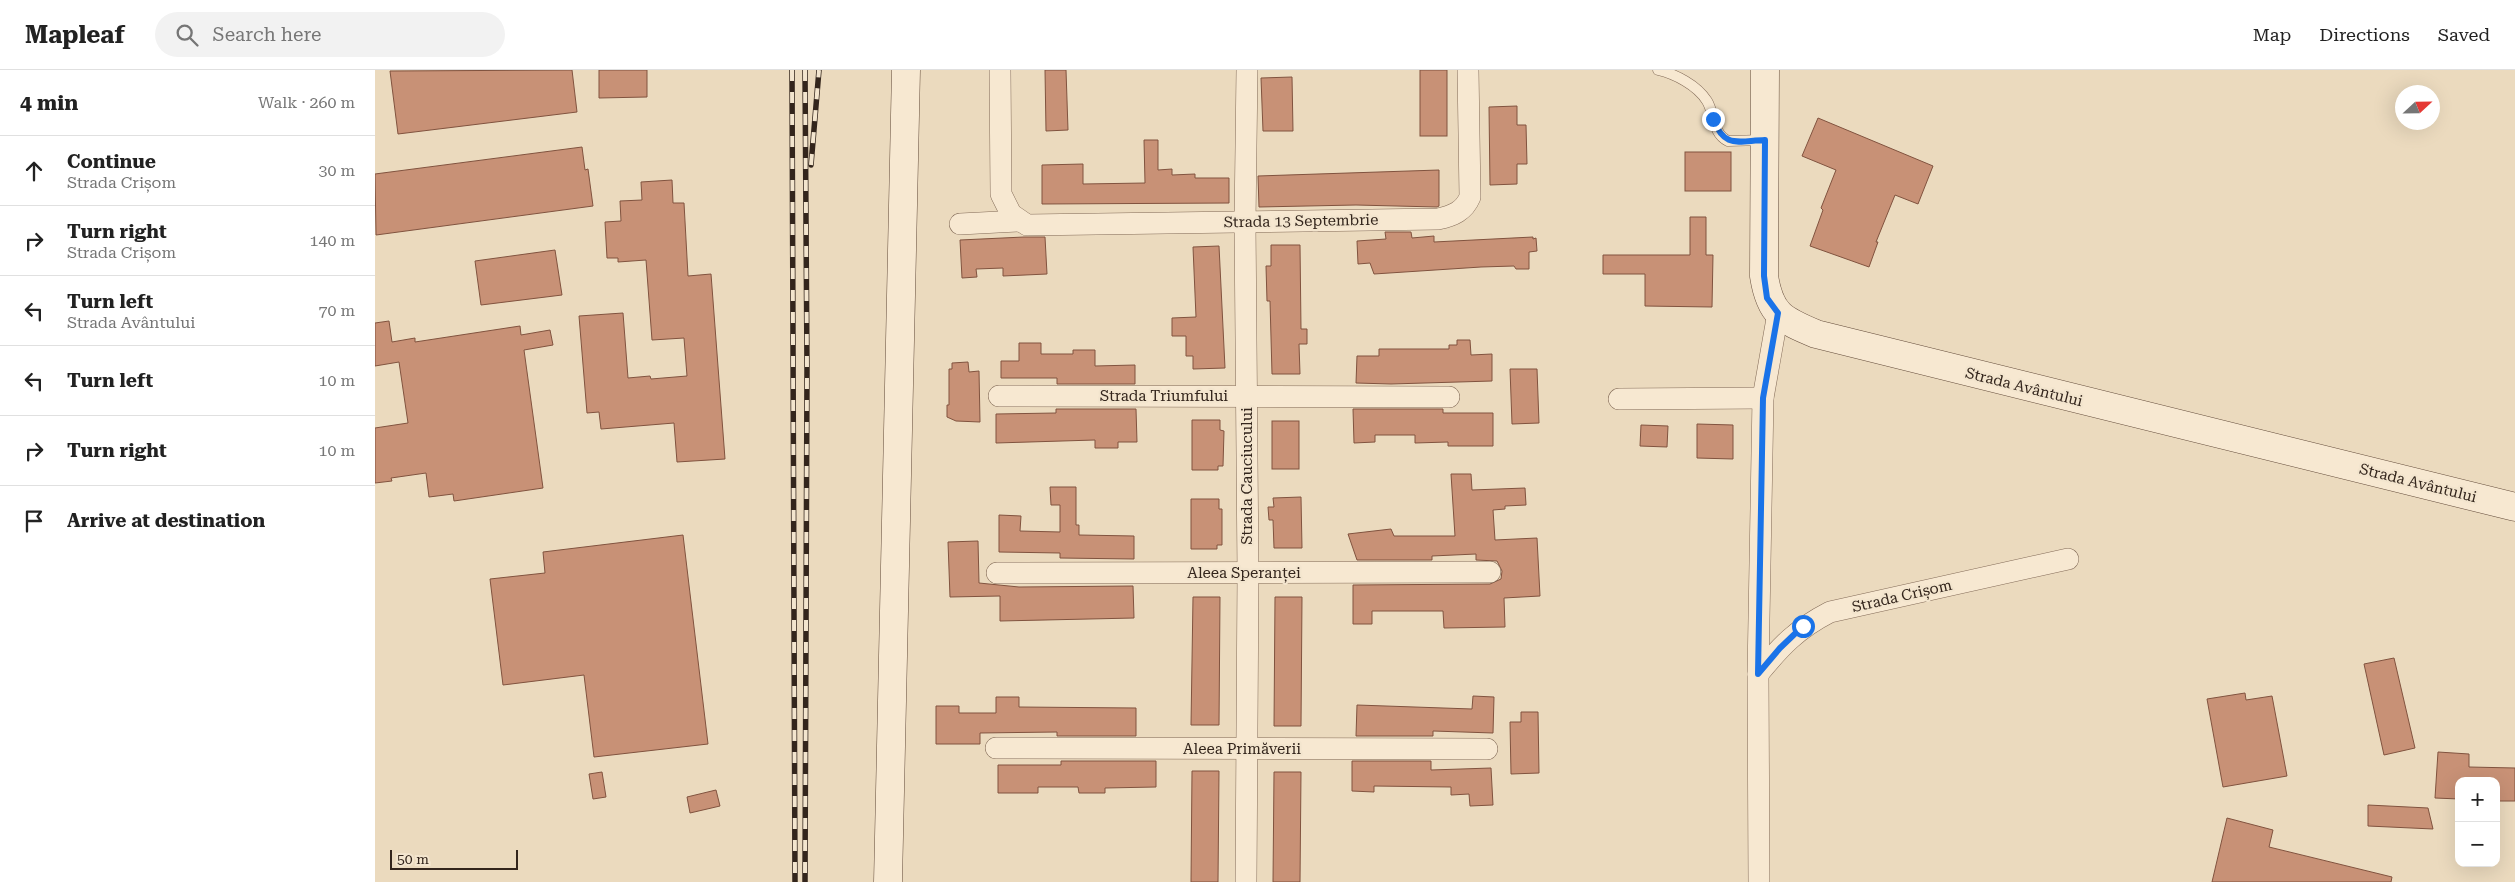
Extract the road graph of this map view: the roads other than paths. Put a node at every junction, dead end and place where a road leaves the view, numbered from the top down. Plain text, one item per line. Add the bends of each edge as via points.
1 (906, 70) edge
2 (1000, 70) edge
3 (1247, 70) edge
4 (1468, 70) edge
5 (1658, 70) edge
6 (1765, 70) edge
7 (1765, 140) junction
8 (1019, 221) junction
9 (1245, 222) junction
10 (960, 224) dead end
11 (1778, 313) junction
12 (999, 396) dead end
13 (1247, 396) junction
14 (1449, 397) dead end
15 (1763, 398) junction
16 (1619, 399) dead end
17 (2515, 507) edge
18 (2068, 559) dead end
19 (1490, 572) dead end
20 (997, 573) dead end
21 (1248, 573) junction
22 (1758, 674) junction
23 (996, 748) dead end
24 (1246, 749) junction
25 (1487, 749) dead end
26 (888, 882) edge
27 (1246, 882) edge
28 (1759, 882) edge

1 - 26 main road
2 - 8 street via 999,179 1005,205
3 - 9 street, Strada Cauciucului
4 - 9 street, Strada 13 Septembrie via 1470,197 1461,210 1438,219
5 - 7 lane via 1680,78 1706,100 1723,138 1728,141
6 - 7 main road, Strada Avântului
7 - 11 main road, Strada Avântului via 1764,276 1767,298
8 - 9 street, Strada 13 Septembrie via 1027,225
8 - 10 street, Strada 13 Septembrie
9 - 13 street, Strada Cauciucului
11 - 15 street
11 - 17 main road, Strada Avântului via 1794,325 1816,334
12 - 13 street, Strada Triumfului
13 - 14 street, Strada Triumfului
13 - 21 street, Strada Cauciucului
15 - 16 street
15 - 22 street
18 - 22 street, Strada Crișom via 1830,612 1803,626
19 - 21 street, Aleea Speranței
20 - 21 street, Aleea Speranței
21 - 24 street, Strada Cauciucului
22 - 28 street
23 - 24 street, Aleea Primăverii
24 - 25 street, Aleea Primăverii
24 - 27 street, Strada Cauciucului

